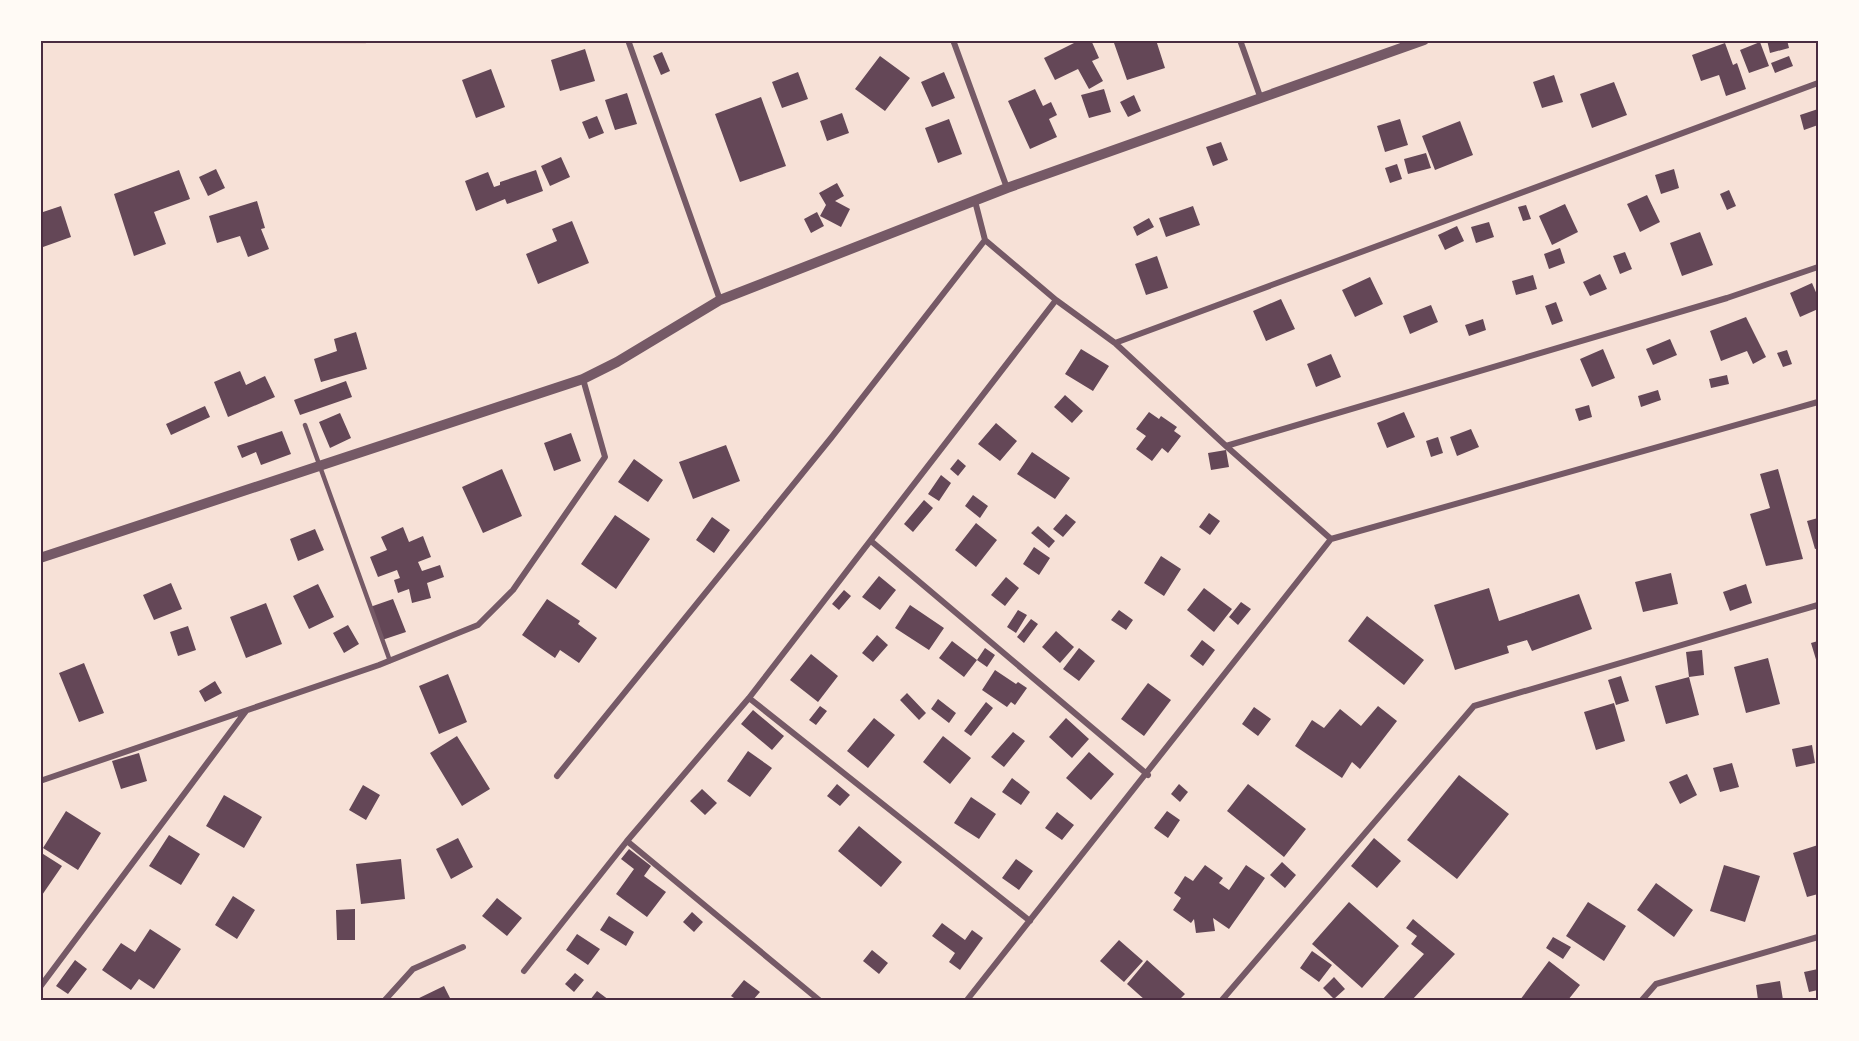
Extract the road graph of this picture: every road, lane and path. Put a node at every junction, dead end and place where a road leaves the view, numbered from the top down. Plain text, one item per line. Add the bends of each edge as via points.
1 (628, 40) edge
2 (953, 40) edge
3 (1240, 40) edge
4 (1424, 40) edge
5 (1818, 83) edge
6 (1261, 99) junction
7 (1007, 188) junction
8 (975, 201) junction
9 (985, 240) junction
10 (1818, 267) edge
11 (720, 300) junction
12 (1056, 300) junction
13 (1115, 343) junction
14 (583, 379) junction
15 (1818, 402) edge
16 (305, 425) dead end
17 (1226, 446) junction
18 (319, 465) junction
19 (1331, 539) junction
20 (871, 541) junction
21 (40, 558) edge
22 (1818, 605) edge
23 (390, 661) junction
24 (749, 699) junction
25 (246, 711) junction
26 (1148, 775) junction
27 (557, 776) dead end
28 (40, 781) edge
29 (627, 841) junction
30 (1030, 921) junction
31 (1818, 937) edge
32 (464, 947) dead end
33 (524, 971) dead end
34 (40, 987) edge
35 (386, 1000) edge
36 (819, 1000) edge
37 (967, 1000) edge
38 (1222, 1000) edge
39 (1642, 1000) edge

1 - 11 street
2 - 7 street
3 - 6 street
4 - 6 street
5 - 13 street
6 - 7 street
7 - 8 street
8 - 9 street
8 - 11 street
9 - 12 street
9 - 27 street via 831,438
10 - 17 street via 1727,298
11 - 14 street
12 - 13 street
12 - 20 street
13 - 17 street
14 - 18 street
14 - 23 street via 605,457 513,590 478,625
15 - 19 street
16 - 18 lane
17 - 19 street
18 - 21 street
18 - 23 lane
19 - 26 street
20 - 24 street
20 - 26 street
22 - 38 street via 1474,706
23 - 25 street
24 - 29 street
24 - 30 street
25 - 28 street
25 - 34 street
26 - 30 street
29 - 33 street
29 - 36 street
30 - 37 street
31 - 39 street via 1656,984
32 - 35 street via 412,969

